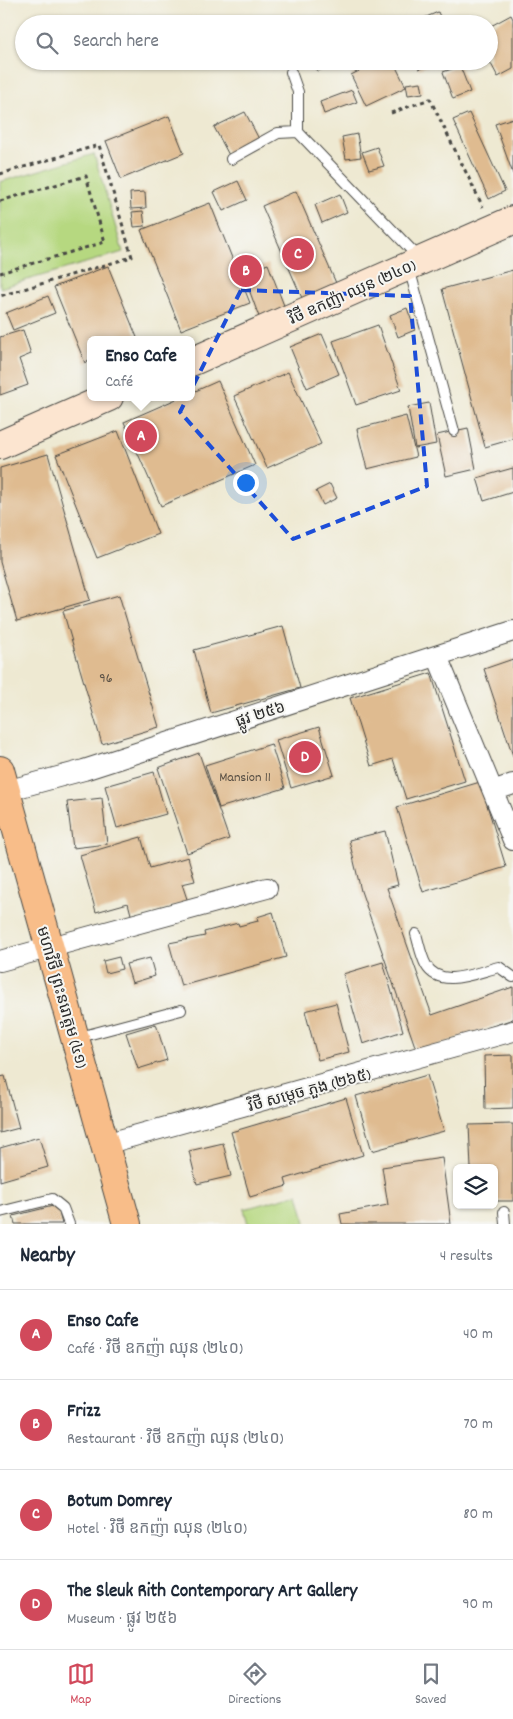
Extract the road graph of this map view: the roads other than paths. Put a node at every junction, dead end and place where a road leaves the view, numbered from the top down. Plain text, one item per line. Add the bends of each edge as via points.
1 (291, 72) dead end
2 (298, 132) junction
3 (230, 159) dead end
4 (503, 225) edge
5 (415, 263) junction
6 (195, 360) edge
7 (101, 401) edge
8 (454, 431) dead end
9 (0, 445) edge
10 (513, 631) edge
11 (437, 656) junction
12 (3, 781) edge
13 (513, 784) edge
14 (493, 791) junction
15 (513, 840) edge
16 (267, 888) dead end
17 (416, 934) dead end
18 (49, 947) junction
19 (0, 961) edge
20 (513, 977) edge
21 (181, 1010) dead end
22 (513, 1031) edge
23 (75, 1038) junction
24 (104, 1144) junction
25 (0, 1212) edge
26 (504, 1212) dead end
27 (69, 1224) edge
28 (127, 1224) edge
29 (505, 1224) edge

1 - 2 lane via 298,92
2 - 3 lane via 278,134
2 - 5 lane
4 - 5 street, វិថី ឧកញ៉ា ឈុន (២៤០)
5 - 6 street, វិថី ឧកញ៉ា ឈុន (២៤០)
5 - 8 lane
7 - 9 street
10 - 11 street, ផ្លូវ ២៥៦
11 - 12 street, ផ្លូវ ២៥៦ via 84,770
11 - 14 street
12 - 18 main road, មហាវិថី ព្រះនរោត្តម (៤១)
13 - 14 street
14 - 15 street
16 - 18 street
17 - 20 lane via 426,965 435,974 450,979 499,967
18 - 19 street
18 - 23 main road, មហាវិថី ព្រះនរោត្តម (៤១)
21 - 23 lane
22 - 24 street, វិថី សម្តេច ភួង (២៦៥)
23 - 24 main road, មហាវិថី ព្រះនរោត្តម (៤១)
24 - 28 main road, មហាវិថី ព្រះនរោត្តម (៤១)
25 - 27 lane via 52,1199 63,1208
26 - 29 lane

